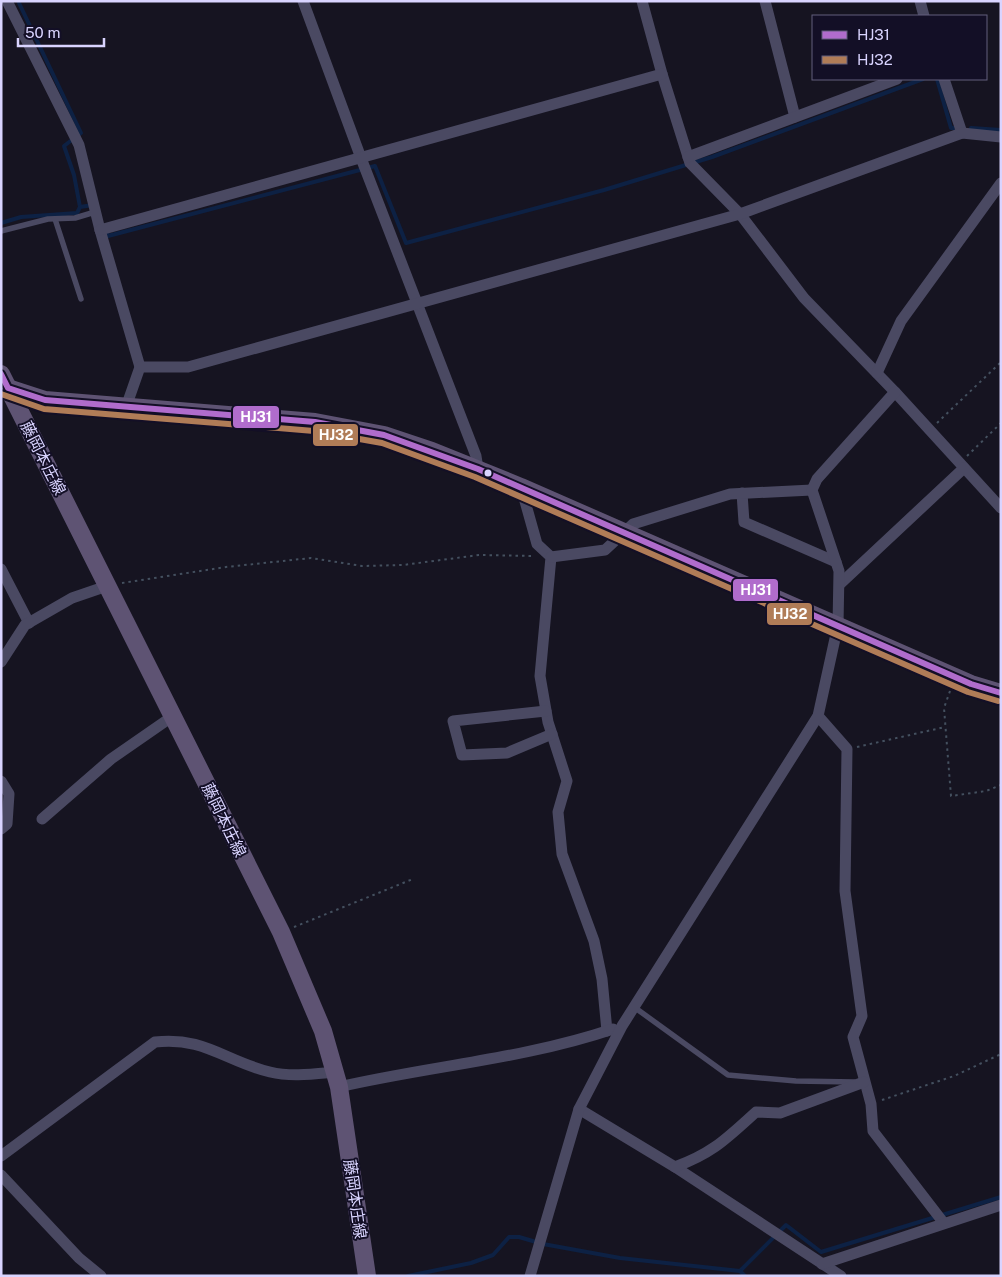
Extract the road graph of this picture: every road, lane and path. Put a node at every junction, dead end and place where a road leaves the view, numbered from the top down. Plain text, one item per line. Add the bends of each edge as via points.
1 (7, 1) edge
2 (303, 1) edge
3 (642, 1) edge
4 (765, 1) edge
5 (920, 1) edge
6 (924, 15) edge
7 (662, 74) junction
8 (894, 80) edge
9 (944, 80) edge
10 (795, 117) junction
11 (962, 133) junction
12 (1001, 137) edge
13 (688, 157) junction
14 (361, 158) junction
15 (1001, 183) edge
16 (95, 212) junction
17 (740, 214) junction
18 (55, 219) junction
19 (1, 230) edge
20 (100, 230) junction
21 (81, 299) dead end
22 (418, 303) junction
23 (1001, 362) edge
24 (140, 367) junction
25 (877, 373) junction
26 (5, 381) edge
27 (895, 392) junction
28 (126, 407) junction
29 (1001, 423) edge
30 (930, 430) junction
31 (962, 466) junction
32 (478, 469) junction
33 (521, 487) junction
34 (812, 490) junction
35 (742, 493) junction
36 (1001, 508) edge
37 (624, 533) junction
38 (551, 557) junction
39 (836, 562) junction
40 (1, 569) edge
41 (840, 584) junction
42 (107, 586) junction
43 (29, 623) junction
44 (838, 625) junction
45 (1, 662) edge
46 (955, 677) junction
47 (1001, 693) edge
48 (546, 711) junction
49 (173, 716) junction
50 (818, 716) junction
51 (946, 727) junction
52 (552, 734) junction
53 (847, 749) junction
54 (1, 781) edge
55 (1001, 785) edge
56 (42, 819) dead end
57 (1, 829) edge
58 (413, 879) dead end
59 (280, 932) junction
60 (634, 1007) junction
61 (622, 1026) junction
62 (607, 1031) junction
63 (1001, 1054) edge
64 (337, 1079) junction
65 (864, 1082) junction
66 (871, 1104) junction
67 (579, 1109) junction
68 (1, 1156) edge
69 (674, 1167) junction
70 (1, 1175) edge
71 (1001, 1205) edge
72 (943, 1222) junction
73 (822, 1264) junction
74 (101, 1276) edge
75 (367, 1276) edge
76 (530, 1276) edge
77 (841, 1276) edge

1 - 16 street via 79,145
2 - 14 street
3 - 7 street
4 - 10 street
5 - 6 street
7 - 13 street
7 - 14 street
8 - 10 street
9 - 11 street
10 - 13 street
11 - 12 street
11 - 17 street
13 - 17 street via 690,163
14 - 20 street
14 - 22 street
15 - 25 street via 901,321
16 - 18 lane
16 - 20 street
17 - 22 street
17 - 25 street via 804,298
18 - 19 lane
18 - 21 lane
20 - 24 street
22 - 24 street via 188,367
22 - 32 street via 476,456
23 - 30 path
24 - 28 street
25 - 27 street
26 - 28 main road via 44,400
26 - 42 main road, 藤岡本庄線
27 - 30 street
27 - 34 street via 817,479
28 - 32 main road via 315,422 356,429 407,442
29 - 31 path
30 - 31 street
31 - 36 street
31 - 41 street
32 - 33 main road
33 - 37 main road
33 - 38 street via 537,544
34 - 35 street
34 - 39 street
35 - 37 street via 646,518
35 - 39 street via 744,522
37 - 38 street via 605,550
37 - 44 main road
38 - 42 path via 479,555 362,566 311,558 226,566
38 - 48 street via 540,676
39 - 41 street
40 - 43 street
41 - 44 street
42 - 43 street via 72,598
42 - 49 main road, 藤岡本庄線
43 - 45 street
44 - 46 main road
44 - 50 street
46 - 47 main road
46 - 51 path via 944,708
48 - 52 street
48 - 52 street via 453,721 462,755 507,753
49 - 56 street via 111,759
49 - 59 main road, 藤岡本庄線
50 - 53 street
50 - 60 street
51 - 53 path
51 - 55 path via 951,796 986,791
52 - 62 street via 567,780 558,812 562,854 594,941
53 - 65 street via 845,891 862,1016 853,1037
54 - 57 street via 9,794 7,824
58 - 59 path
59 - 64 main road, 藤岡本庄線 via 323,1031
60 - 61 street
60 - 65 lane via 728,1075
61 - 62 street
61 - 67 street
62 - 64 street via 541,1050 384,1076
63 - 66 path via 954,1076
64 - 68 street via 269,1072 194,1043 155,1042
64 - 75 main road, 藤岡本庄線
65 - 66 street
65 - 69 street via 780,1113 756,1112 715,1149
66 - 72 street via 873,1131
67 - 69 street
67 - 76 street
69 - 73 street
70 - 74 street via 79,1258
71 - 72 street
72 - 73 street
73 - 77 street

